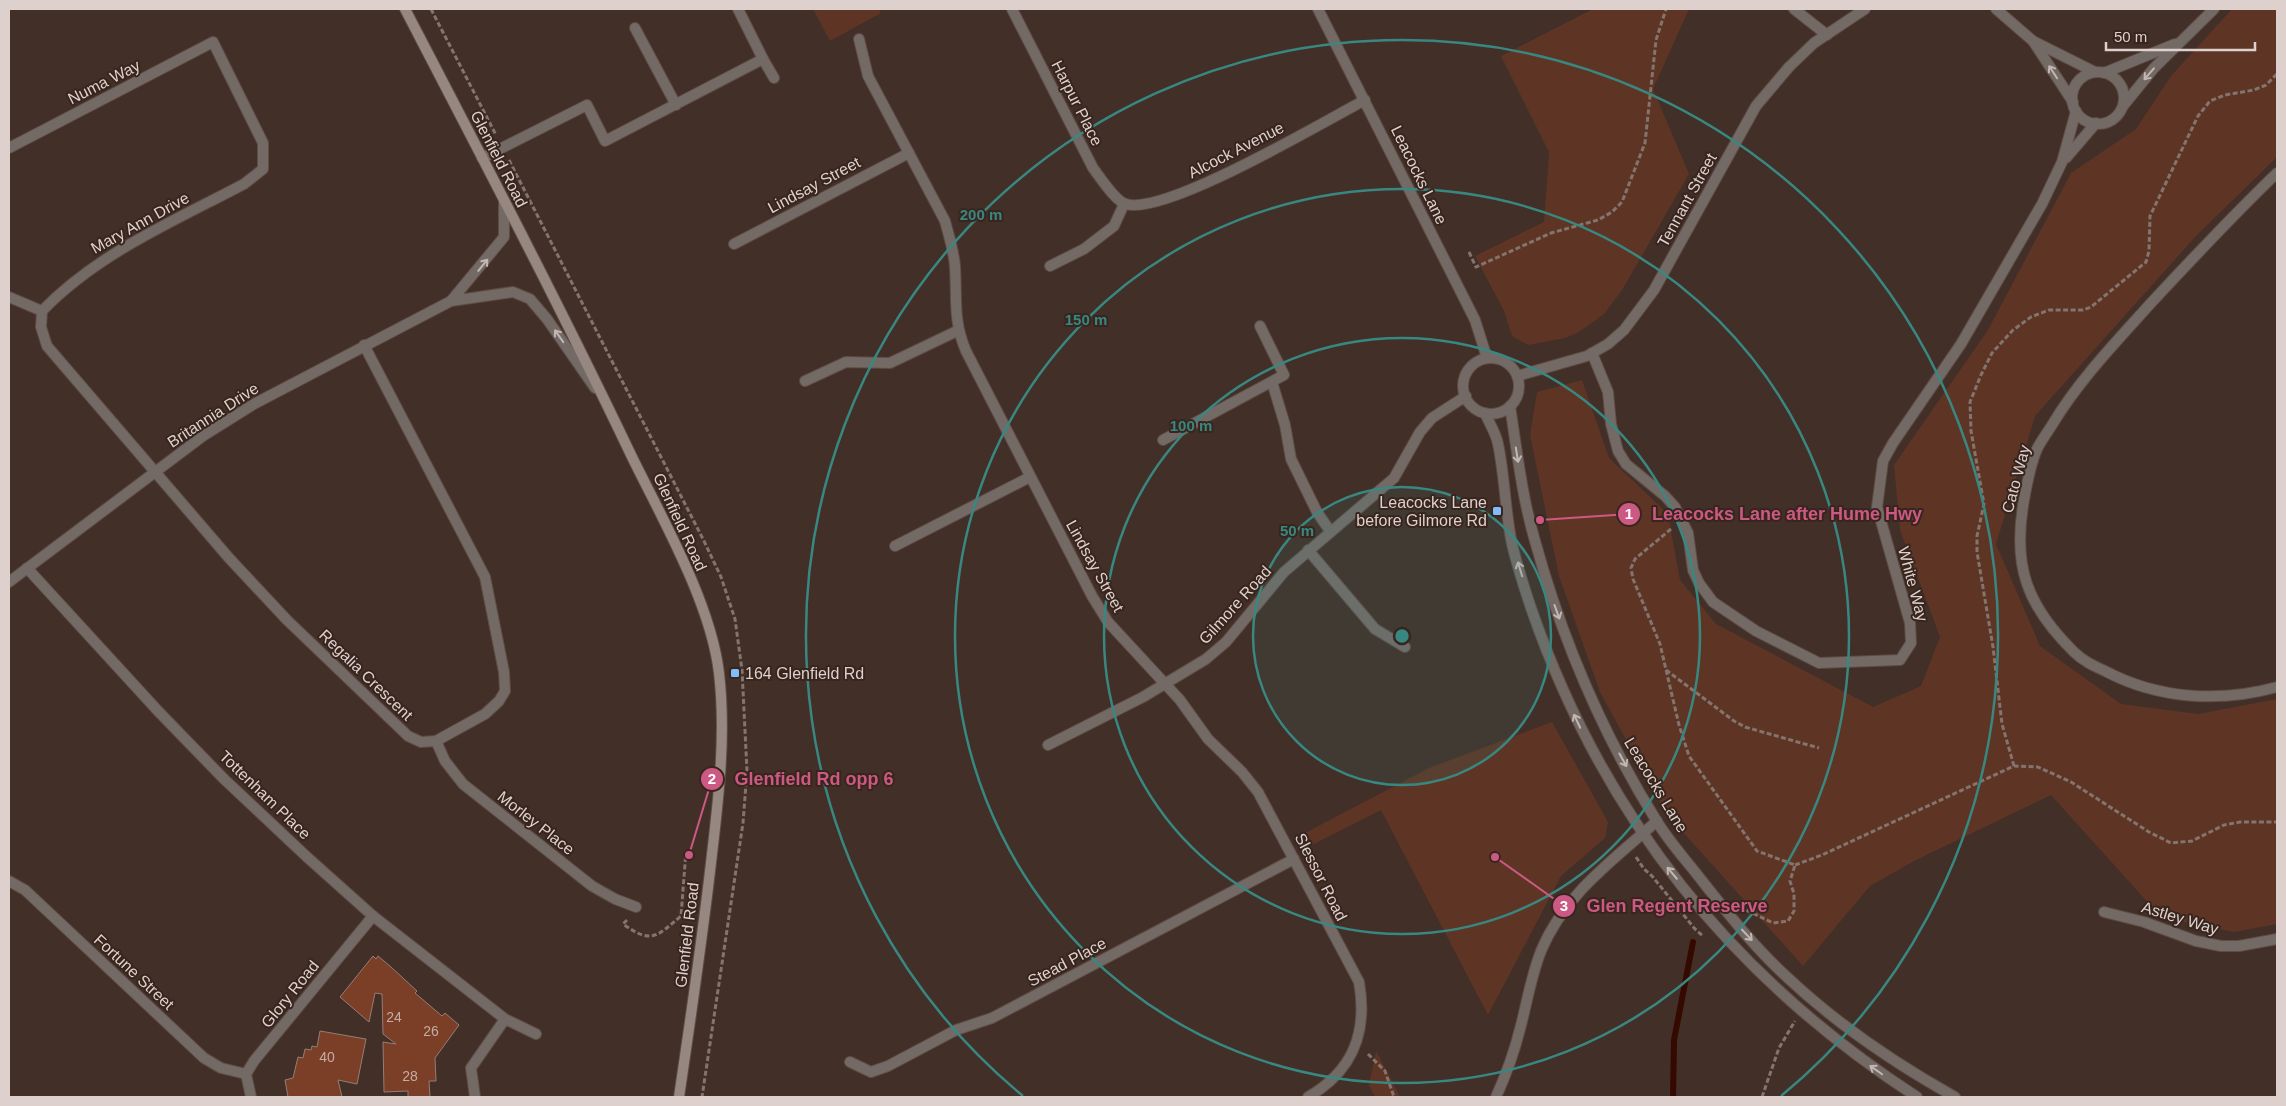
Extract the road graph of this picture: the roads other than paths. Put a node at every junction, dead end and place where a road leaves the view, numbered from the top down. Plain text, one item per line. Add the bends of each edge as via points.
1 (405, 9) edge
2 (738, 9) edge
3 (1012, 9) edge
4 (1318, 9) edge
5 (1794, 9) edge
6 (1865, 9) edge
7 (1996, 9) edge
8 (2214, 9) edge
9 (636, 28) dead end
10 (1827, 35) junction
11 (859, 39) dead end
12 (2033, 41) junction
13 (213, 42) joint
14 (2178, 43) junction
15 (763, 59) junction
16 (2100, 72) junction
17 (774, 78) dead end
18 (1365, 100) junction
19 (676, 105) junction
20 (2123, 106) junction
21 (2075, 107) junction
22 (2096, 123) junction
23 (9, 148) edge
24 (908, 153) junction
25 (482, 158) junction
26 (2062, 162) junction
27 (2277, 173) edge
28 (504, 200) junction
29 (1124, 204) junction
30 (734, 244) dead end
31 (1050, 266) dead end
32 (9, 297) edge
33 (451, 301) junction
34 (42, 311) junction
35 (1260, 326) dead end
36 (958, 331) junction
37 (364, 346) junction
38 (1592, 353) junction
39 (1487, 358) junction
40 (1517, 376) junction
41 (805, 381) dead end
42 (1272, 382) junction
43 (1466, 396) junction
44 (607, 405) junction
45 (1510, 406) junction
46 (1485, 413) junction
47 (1163, 440) dead end
48 (154, 471) junction
49 (1030, 477) junction
50 (1330, 531) junction
51 (896, 546) dead end
52 (1308, 550) junction
53 (27, 568) junction
54 (9, 582) edge
55 (1405, 647) dead end
56 (1165, 684) junction
57 (2277, 687) edge
58 (436, 741) junction
59 (1048, 745) dead end
60 (1657, 821) junction
61 (1642, 834) junction
62 (1294, 859) junction
63 (9, 880) edge
64 (636, 907) road end
65 (2104, 912) dead end
66 (373, 916) junction
67 (2277, 939) edge
68 (505, 1019) junction
69 (536, 1034) dead end
70 (850, 1062) dead end
71 (246, 1074) junction
72 (251, 1097) edge
73 (476, 1097) edge
74 (679, 1097) edge
75 (1308, 1097) edge
76 (1496, 1097) edge
77 (1917, 1097) edge
78 (1955, 1097) edge

1 - 25 main road, Glenfield Road
2 - 15 street
3 - 29 street, Harpur Place via 1093,168
4 - 18 street, Leacocks Lane
5 - 10 street
6 - 10 street, Tennant Street
7 - 12 street
8 - 14 street
9 - 19 street
10 - 38 street, Tennant Street via 1789,67 1756,106 1654,290 1624,330
11 - 24 street, Lindsay Street via 868,76
12 - 16 street
21 -> 12 street
13 - 23 street, Numa Way
13 - 34 street, Mary Ann Drive via 262,143 263,168 244,184 106,257 62,290
14 - 16 street
14 -> 20 street
15 - 17 street
15 - 19 street
16 - 20 street via 2112,76 2123,89
16 - 21 street via 2082,77 2074,89
18 - 29 street, Alcock Avenue via 1207,184 1158,201
18 - 39 street, Leacocks Lane via 1475,320
19 - 25 street via 605,141 587,105
20 - 22 street via 2113,119
21 - 22 street via 2082,117
21 - 26 street, White Way
22 - 26 street, White Way
24 - 30 street, Lindsay Street
24 - 36 street, Lindsay Street via 944,221 952,244
25 - 28 main road, Glenfield Road
26 - 38 street, White Way via 2042,204 1961,344 1883,461 1877,507 1910,623 1911,643 1900,660 1819,663 1756,631 1713,602 1693,570 1688,533 1682,519 1665,496 1626,464 1618,451 1608,392
27 - 57 street, Cato Way via 2233,215 2126,330 2068,398 2037,449 2019,524 2024,579 2036,608 2058,637 2081,659 2149,690 2190,697
33 -> 28 street, Britannia Drive via 504,237
28 - 44 main road, Glenfield Road
29 - 31 street via 1114,226 1084,249
32 - 34 street
33 - 37 street, Britannia Drive
44 -> 33 street, Britannia Drive via 530,299 513,292
34 - 48 street via 40,327 47,346
35 - 42 street via 1284,375
36 - 41 street via 890,363 846,362
36 - 49 street, Lindsay Street
37 - 48 street, Britannia Drive via 254,404
37 - 58 street via 485,577 504,672 505,691 499,702 485,714
38 - 40 street, Tennant Street
39 - 40 street via 1507,363
39 - 43 street via 1475,363 1466,374
40 - 45 street via 1519,389
42 - 47 street
42 - 50 street via 1291,459 1316,512
43 - 46 street via 1474,407
43 - 50 street, Gilmore Road via 1432,418 1420,432 1394,478
44 - 74 main road, Glenfield Road via 691,582 710,630 719,672 722,722 717,810
45 - 46 street via 1498,412
45 -> 60 street, Leacocks Lane via 1534,540 1555,607 1578,670 1606,731
61 -> 46 street via 1586,740 1556,675 1512,543 1498,442
48 - 53 street, Britannia Drive
48 - 58 street, Regalia Crescent via 229,558 356,687 408,736 422,742
49 - 51 street
49 - 56 street, Lindsay Street via 1108,622
50 - 52 street, Gilmore Road
52 - 55 street via 1375,629
52 - 56 street, Gilmore Road via 1284,572 1226,642 1206,660
53 - 54 street, Britannia Drive
53 - 66 street, Tottenham Place via 224,779
56 - 59 street, Gilmore Road
56 - 62 street, Slessor Road via 1208,739 1258,792
58 - 64 street, Morley Place via 463,784 592,886
60 - 61 street
60 -> 78 street, Leacocks Lane via 1731,918 1787,977 1834,1018
61 - 76 street via 1582,888 1561,914 1541,951 1511,1064
77 -> 61 street via 1873,1069 1801,1012 1736,950
62 - 70 street, Stead Place via 992,1018 956,1030 888,1066 871,1072
62 - 75 street, Slessor Road via 1359,982 1363,1005 1356,1043 1336,1077
63 - 71 street, Fortune Street via 24,890 204,1058 221,1068
65 - 67 street, Astley Way via 2221,946
66 - 68 street, Tottenham Place
66 - 71 street, Glory Road
68 - 69 street, Tottenham Place
68 - 73 street via 471,1068
71 - 72 street

